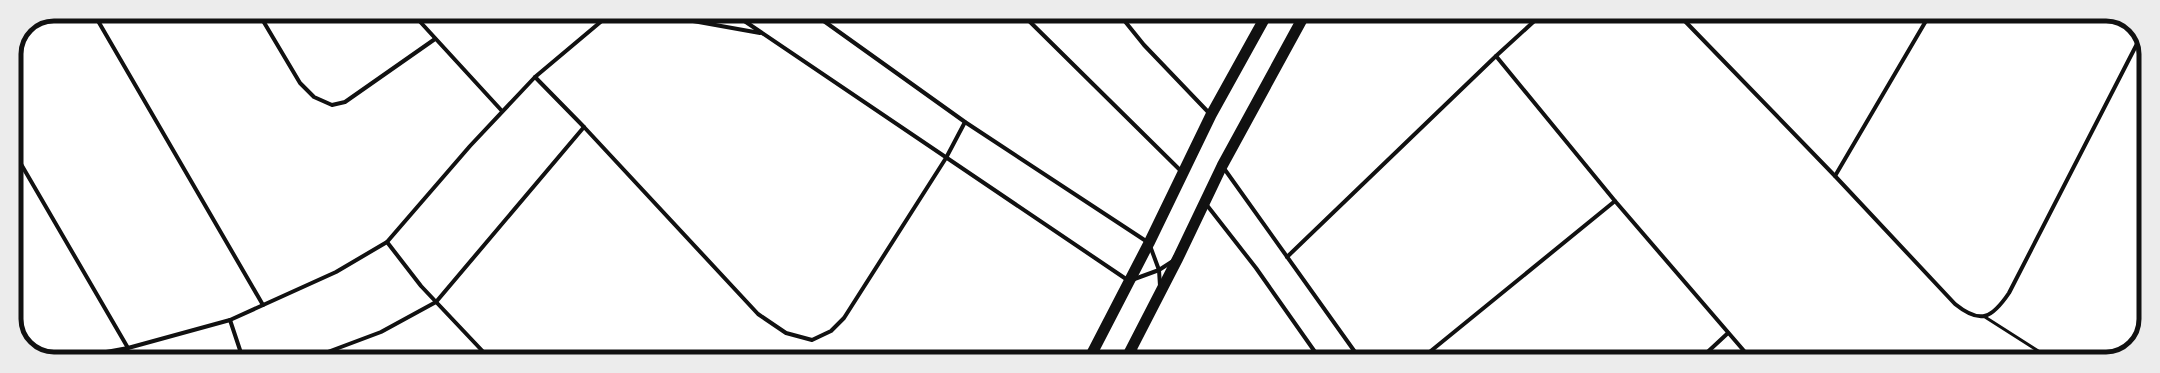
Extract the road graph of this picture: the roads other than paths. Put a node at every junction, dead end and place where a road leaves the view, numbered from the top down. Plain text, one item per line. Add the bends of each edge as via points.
1 (98, 21) edge
2 (263, 21) edge
3 (419, 21) edge
4 (600, 21) edge
5 (692, 21) edge
6 (744, 21) edge
7 (824, 21) edge
8 (1029, 21) edge
9 (1125, 21) edge
10 (1264, 21) edge
11 (1301, 21) edge
12 (1534, 21) edge
13 (1685, 21) edge
14 (1926, 21) edge
15 (763, 34) junction
16 (435, 39) junction
17 (2137, 44) edge
18 (1496, 56) junction
19 (534, 77) junction
20 (502, 112) junction
21 (1211, 115) junction
22 (965, 122) junction
23 (584, 127) junction
24 (946, 158) junction
25 (21, 164) edge
26 (1222, 166) junction
27 (1183, 173) junction
28 (1835, 176) junction
29 (1615, 201) junction
30 (1205, 202) junction
31 (387, 242) junction
32 (1149, 242) junction
33 (1287, 257) junction
34 (1178, 258) junction
35 (1159, 270) junction
36 (1129, 281) junction
37 (1160, 294) junction
38 (436, 302) junction
39 (263, 305) junction
40 (1985, 317) junction
41 (230, 320) junction
42 (1728, 333) junction
43 (1133, 346) junction
44 (128, 348) junction
45 (106, 352) edge
46 (241, 352) edge
47 (328, 352) edge
48 (483, 352) edge
49 (1092, 352) edge
50 (1130, 352) edge
51 (1137, 352) edge
52 (1315, 352) edge
53 (1355, 352) edge
54 (1430, 352) edge
55 (1708, 352) edge
56 (1745, 352) edge
57 (2040, 352) edge

1 - 39 street
2 - 16 street via 300,83 314,97 332,106 345,102
3 - 16 street
4 - 19 street
5 - 15 street
6 - 15 street
7 - 22 street
8 - 27 street
9 - 21 street
10 - 21 highway
11 - 26 highway
12 - 18 street
13 - 28 street
14 - 28 street
15 - 24 street
16 - 20 street
17 - 40 street via 2010,293 1999,308
18 - 29 street
18 - 33 street
19 - 20 street
19 - 23 street
20 - 31 street
21 - 27 highway
22 - 24 street
22 - 32 street
23 - 24 street via 758,314 786,333 812,340 831,331 844,318
23 - 38 street
24 - 36 street
25 - 44 street
26 - 30 highway
26 - 33 street
27 - 32 highway
28 - 40 street via 1955,304 1968,315
29 - 42 street
29 - 54 street
30 - 34 highway
30 - 52 street via 1256,268
31 - 38 street
31 - 39 street via 336,272
32 - 35 street
32 - 36 highway
33 - 53 street
34 - 35 street
34 - 37 highway
35 - 36 street
35 - 37 street
36 - 49 highway
37 - 43 highway
38 - 47 street via 381,332
38 - 48 street
39 - 41 street
40 - 57 lane
41 - 44 street
41 - 46 street
42 - 55 street
42 - 56 street
43 - 50 highway
43 - 51 street
44 - 45 street

